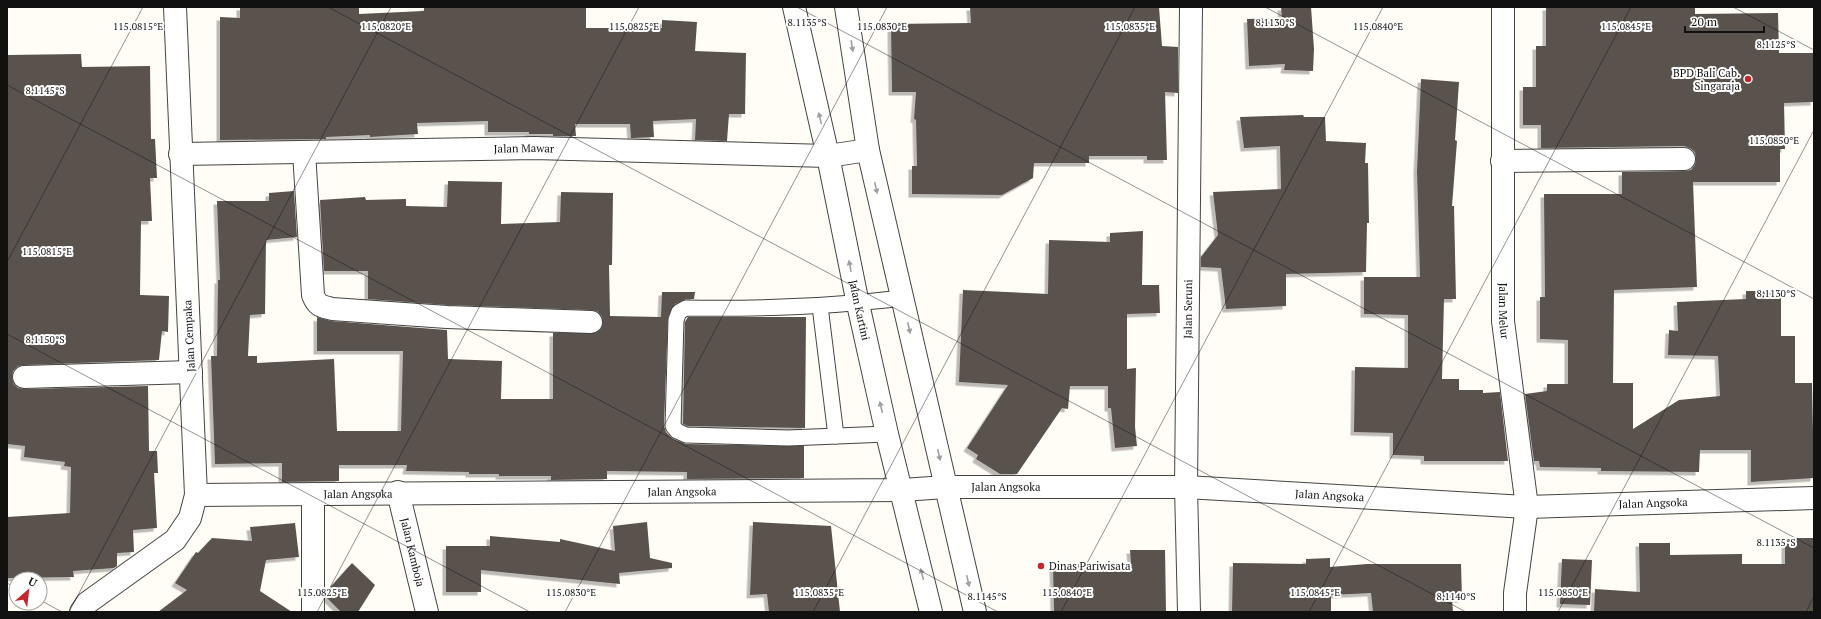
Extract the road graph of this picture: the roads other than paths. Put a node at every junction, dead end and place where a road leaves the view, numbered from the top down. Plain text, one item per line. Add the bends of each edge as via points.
1 (175, 7) edge
2 (794, 7) edge
3 (846, 7) edge
4 (1191, 7) edge
5 (1503, 7) edge
6 (868, 150) junction
7 (304, 152) junction
8 (180, 154) junction
9 (828, 156) junction
10 (1684, 159) dead end
11 (1502, 161) junction
12 (902, 298) junction
13 (858, 304) junction
14 (820, 306) junction
15 (591, 322) dead end
16 (191, 372) junction
17 (24, 377) dead end
18 (887, 434) junction
19 (836, 436) junction
20 (946, 487) junction
21 (1186, 487) junction
22 (902, 490) junction
23 (398, 492) junction
24 (313, 494) junction
25 (196, 495) junction
26 (1814, 498) edge
27 (1527, 507) junction
28 (81, 612) edge
29 (313, 612) edge
30 (426, 612) edge
31 (932, 612) edge
32 (975, 612) edge
33 (1189, 612) edge
34 (1515, 612) edge

1 - 8 street, Jalan Cempaka
9 -> 2 street, Jalan Kartini
3 -> 6 street
4 - 21 street, Jalan Seruni
5 - 11 street, Jalan Melur
6 - 9 street, Jalan Mawar
6 -> 12 street
7 - 8 street, Jalan Mawar
7 - 9 street, Jalan Mawar via 534,148
7 - 15 street via 313,295 320,306 447,318
8 - 16 street, Jalan Cempaka
13 -> 9 street, Jalan Kartini
10 - 11 street
11 - 27 street, Jalan Melur via 1503,321
12 - 13 lane
12 -> 20 street
13 - 14 lane
18 -> 13 street, Jalan Kartini
14 - 19 lane
14 - 19 lane via 767,309 686,308 679,312 676,320 673,426 686,435 788,438
16 - 17 street
16 - 25 street, Jalan Cempaka
18 - 19 lane
18 - 22 street, Jalan Kartini
20 - 21 street, Jalan Angsoka
20 - 22 street, Jalan Angsoka
20 -> 32 street
21 - 27 street, Jalan Angsoka
21 - 33 street, Jalan Seruni
22 - 23 street, Jalan Angsoka
31 -> 22 street, Jalan Kartini
23 - 24 street, Jalan Angsoka
23 - 30 street, Jalan Kamboja
24 - 25 street, Jalan Angsoka
24 - 29 street
25 - 28 street, Jalan Cempaka via 190,518 175,540 88,603
26 - 27 street, Jalan Angsoka
27 - 34 street, Jalan Melur via 1515,593

